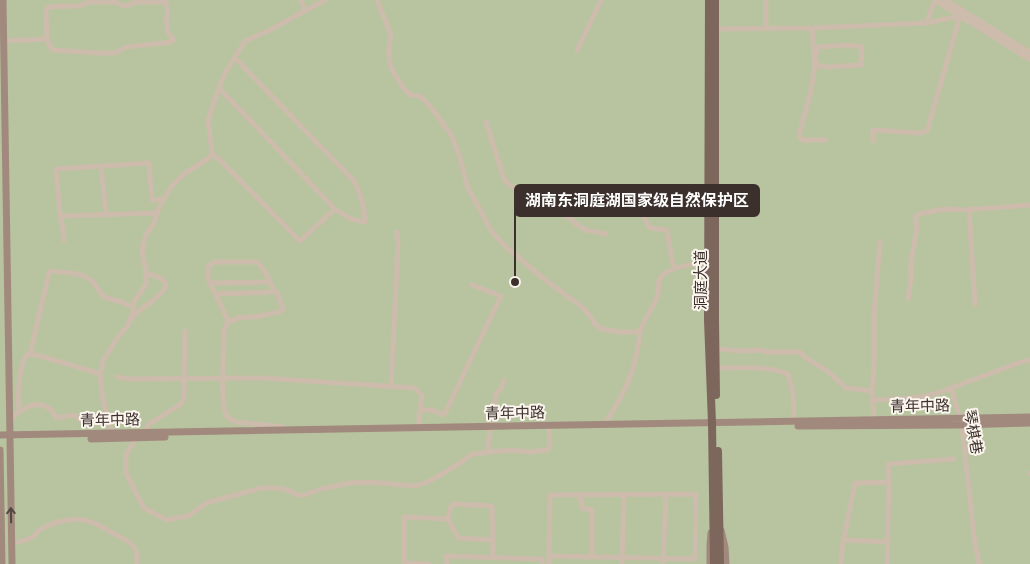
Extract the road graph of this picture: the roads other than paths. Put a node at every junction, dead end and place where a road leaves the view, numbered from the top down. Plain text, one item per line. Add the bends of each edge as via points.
1 (3, 0) edge
2 (301, 0) edge
3 (325, 0) edge
4 (377, 0) edge
5 (601, 0) edge
6 (709, 0) edge
7 (715, 0) edge
8 (766, 0) edge
9 (935, 0) edge
10 (945, 0) edge
11 (166, 1) edge
12 (305, 12) junction
13 (960, 16) junction
14 (926, 23) junction
15 (766, 28) junction
16 (812, 28) junction
17 (715, 29) junction
18 (47, 39) junction
19 (3, 41) junction
20 (577, 51) dead end
21 (1030, 53) edge
22 (234, 58) junction
23 (815, 59) junction
24 (1030, 59) edge
25 (219, 88) junction
26 (486, 122) dead end
27 (826, 140) dead end
28 (873, 141) dead end
29 (212, 154) junction
30 (102, 166) junction
31 (164, 199) junction
32 (1030, 205) edge
33 (335, 209) junction
34 (639, 209) dead end
35 (969, 209) junction
36 (157, 213) junction
37 (106, 214) junction
38 (60, 216) junction
39 (397, 232) dead end
40 (606, 234) dead end
41 (64, 240) dead end
42 (880, 241) dead end
43 (708, 262) junction
44 (675, 269) junction
45 (147, 274) junction
46 (270, 282) junction
47 (210, 283) junction
48 (472, 285) dead end
49 (274, 292) junction
50 (216, 294) junction
51 (908, 300) dead end
52 (976, 304) dead end
53 (133, 308) junction
54 (229, 322) junction
55 (128, 323) junction
56 (185, 331) dead end
57 (640, 332) junction
58 (715, 349) junction
59 (30, 354) junction
60 (1030, 360) edge
61 (716, 368) junction
62 (101, 374) junction
63 (117, 377) dead end
64 (504, 380) dead end
65 (391, 386) junction
66 (951, 388) junction
67 (872, 391) junction
68 (872, 400) junction
69 (19, 412) junction
70 (420, 412) junction
71 (1030, 417) edge
72 (10, 420) junction
73 (874, 420) junction
74 (108, 422) junction
75 (794, 422) junction
76 (961, 422) junction
77 (1030, 423) edge
78 (419, 425) dead end
79 (604, 425) junction
80 (715, 425) junction
81 (490, 429) junction
82 (549, 430) junction
83 (288, 431) junction
84 (144, 433) junction
85 (112, 434) junction
86 (0, 436) edge
87 (10, 437) junction
88 (136, 438) junction
89 (0, 440) edge
90 (0, 450) edge
91 (489, 452) junction
92 (954, 459) dead end
93 (889, 482) junction
94 (624, 494) junction
95 (666, 494) junction
96 (580, 495) junction
97 (448, 519) junction
98 (716, 521) junction
99 (493, 540) junction
100 (844, 540) junction
101 (888, 542) junction
102 (12, 543) junction
103 (1, 545) edge
104 (549, 556) junction
105 (493, 557) junction
106 (592, 557) junction
107 (622, 557) junction
108 (663, 561) edge
109 (404, 563) edge
110 (720, 563) edge
111 (2, 564) edge
112 (12, 564) edge
113 (137, 564) edge
114 (429, 564) edge
115 (447, 564) edge
116 (542, 564) edge
117 (548, 564) edge
118 (622, 564) edge
119 (710, 564) edge
120 (841, 564) edge
121 (887, 564) edge
122 (979, 564) edge

1 - 19 main road
2 - 12 street
3 - 12 street
4 - 57 street via 391,36 391,68 404,89 411,95 420,96 452,136 468,188 492,232 545,280 581,306 601,329
5 - 20 street
6 - 43 main road, 洞庭大道
7 - 17 main road, 洞庭大道
8 - 15 street
9 - 13 street
9 - 14 street
10 - 21 street
11 - 18 street via 133,2 124,6 115,2 89,2 47,8
11 - 18 street via 168,32 174,39 171,42 99,53 53,50
12 - 22 street via 245,41
13 - 14 street
13 - 24 street
13 - 28 street via 927,131 873,130
14 - 16 street
15 - 16 street
15 - 17 street
16 - 23 street
17 - 58 main road, 洞庭大道
18 - 19 street
19 - 72 main road
22 - 25 street
22 - 33 street via 354,181 361,195 365,222 351,219
23 - 23 street via 819,66 826,67 861,65 862,47 818,47
23 - 27 street via 811,91 799,135 802,140
25 - 29 street via 208,119
25 - 33 street
26 - 40 street via 507,183 586,230
29 - 31 street via 185,173
29 - 33 street via 300,241
30 - 31 street via 149,162 152,200
30 - 37 street
30 - 38 street via 56,169
31 - 36 street
32 - 35 street
34 - 44 street via 650,228 667,230
35 - 51 street via 945,209 915,217 917,226
35 - 52 street
36 - 37 street
36 - 45 street via 143,244
37 - 38 street
38 - 41 street
39 - 65 street
42 - 67 street
43 - 44 street
43 - 80 main road, 洞庭大道
44 - 57 street via 659,281 657,297
45 - 53 street via 146,284
45 - 55 street via 163,279 164,291
46 - 47 street
46 - 47 street via 258,262 214,262 208,267
46 - 49 street
47 - 50 street
48 - 70 street via 502,296 444,415 430,409
49 - 50 street
49 - 54 street via 277,292 283,309 280,312 235,318
50 - 54 street
53 - 55 street
53 - 59 street via 104,297 84,276 50,271
54 - 83 street via 224,331 225,413 236,422 286,428
55 - 62 street via 103,361
56 - 84 street via 184,398 181,404 149,424
57 - 79 street via 627,384
58 - 61 main road, 洞庭大道
58 - 67 street via 800,352 846,388
59 - 62 street
59 - 69 street via 21,367
60 - 66 street
61 - 75 street via 768,369 788,374 793,393
61 - 80 main road, 洞庭大道
62 - 74 street
63 - 65 street via 262,378
64 - 81 street via 496,394
65 - 70 street via 415,388 422,395
66 - 68 street via 924,397
66 - 76 street, 琴棋巷
67 - 68 street
68 - 73 street
69 - 72 street
69 - 74 street via 23,408 40,406 51,409 57,418 72,415 88,424
70 - 78 street
71 - 76 main road, 青年中路
72 - 87 main road
73 - 75 main road, 青年中路
73 - 76 main road, 青年中路
74 - 85 street
75 - 80 main road, 青年中路
76 - 77 main road, 青年中路
76 - 80 main road, 青年中路
76 - 122 street, 琴棋巷
79 - 80 main road, 青年中路
79 - 81 main road, 青年中路
80 - 82 main road
80 - 98 main road, 洞庭大道
81 - 82 main road
81 - 83 main road, 青年中路
81 - 88 main road
81 - 91 street
82 - 91 street via 548,450
83 - 84 main road, 青年中路
84 - 85 main road, 青年中路
85 - 87 main road, 青年中路
86 - 87 main road, 青年中路
87 - 88 main road
87 - 89 main road
102 -> 87 main road
88 - 91 street via 126,455 126,472 144,508 167,520 188,516 206,503 261,488 278,488 304,495 350,483 414,486 430,481 472,454
90 - 103 main road
92 - 93 street via 888,464
93 - 100 street via 855,483
93 - 101 street
94 - 95 street
94 - 96 street
94 - 107 street
95 - 108 street
95 - 108 street via 696,494 695,559
96 - 104 street via 550,495
96 - 106 street via 582,508 592,510
97 - 99 street via 458,538
97 - 99 street via 453,504 492,506
97 - 109 street via 404,517
98 - 110 main road, 洞庭大道
98 - 110 main road, 洞庭大道 via 714,547
98 - 119 main road via 710,544
99 - 105 street
100 - 101 street
100 - 120 street
101 - 121 street
102 - 112 main road
102 - 113 street via 33,537 38,531 65,520 88,521 130,543 136,550
103 - 111 main road
104 - 106 street
104 - 117 street
105 - 115 street via 446,556
105 - 116 street via 542,559
106 - 107 street
107 - 108 street
107 - 118 street
109 - 114 street

